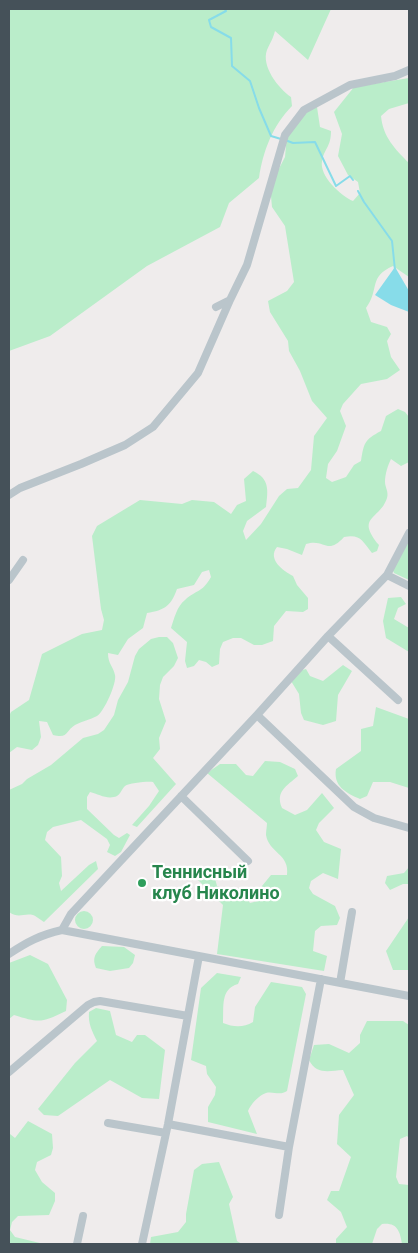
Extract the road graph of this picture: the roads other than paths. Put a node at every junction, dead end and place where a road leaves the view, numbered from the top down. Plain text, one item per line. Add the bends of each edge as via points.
1 (409, 70) edge
2 (230, 300) junction
3 (216, 307) dead end
4 (9, 495) edge
5 (409, 533) edge
6 (23, 560) dead end
7 (387, 576) junction
8 (9, 580) edge
9 (409, 586) edge
10 (328, 636) junction
11 (398, 700) dead end
12 (257, 715) junction
13 (181, 796) junction
14 (409, 828) edge
15 (248, 861) dead end
16 (352, 912) dead end
17 (62, 930) junction
18 (9, 954) edge
19 (199, 956) junction
20 (321, 980) junction
21 (340, 983) junction
22 (409, 996) edge
23 (188, 1016) junction
24 (9, 1072) edge
25 (108, 1123) dead end
26 (168, 1124) junction
27 (166, 1133) junction
28 (289, 1147) junction
29 (279, 1215) dead end
30 (83, 1216) dead end
31 (77, 1244) edge
32 (142, 1244) edge

1 - 2 street via 350,85 304,110 285,135 247,265
2 - 3 street
2 - 4 street via 198,373 153,427 125,444
5 - 7 street
6 - 8 street
7 - 9 street
7 - 10 street
10 - 11 street
10 - 12 street
12 - 13 street
12 - 14 street via 354,807 374,818
13 - 15 street
13 - 17 street via 71,914
16 - 21 street
17 - 18 street via 41,935
17 - 19 street
19 - 20 street
19 - 23 street
20 - 21 street
20 - 28 street
21 - 22 street
23 - 24 street via 94,1002
23 - 26 street
25 - 27 street
26 - 27 street
26 - 28 street
27 - 32 street
28 - 29 street
30 - 31 street

